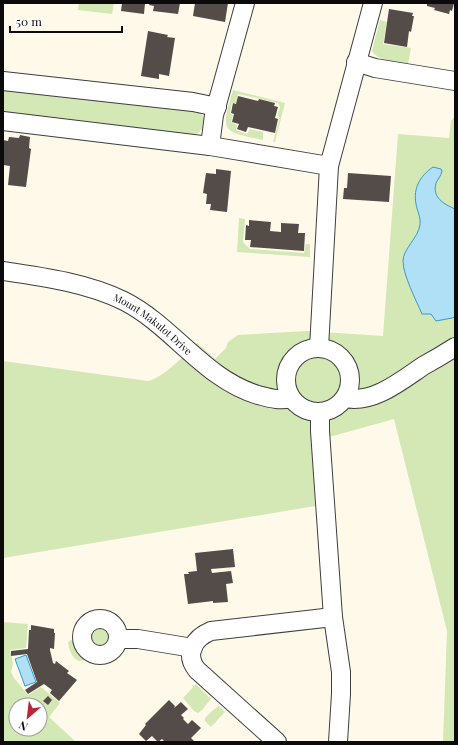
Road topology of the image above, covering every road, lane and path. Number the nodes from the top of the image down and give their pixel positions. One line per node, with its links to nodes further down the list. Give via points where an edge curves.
1 (245, 3): 6 (street)
2 (373, 3): 3 (street)
3 (356, 62): 5 (street, via 375,68); 9 (street)
4 (3, 81): 6 (street, via 193,102)
5 (455, 81)
6 (217, 107): 8 (street)
7 (3, 120): 8 (street)
8 (210, 146): 9 (street)
9 (329, 166): 12 (street)
10 (3, 271): 13 (street, Mount Makulot Drive, via 64,281 123,301 141,311 204,365 231,384 249,393 272,399)
11 (455, 347): 14 (street, via 378,393 359,400)
12 (319, 348): 13 (street, via 308,349 290,362 285,383); 14 (street, via 339,355 346,364 350,374 350,385)
13 (291, 398): 15 (street, via 302,409)
14 (345, 398): 15 (street, via 331,410)
15 (320, 413): 16 (street)
16 (333, 617): 18 (street, via 211,631 199,638); 20 (street, via 341,672)
17 (118, 639): 18 (street, via 138,639)
18 (193, 648): 19 (street, via 191,660 197,670)
19 (277, 742)
20 (338, 742)

